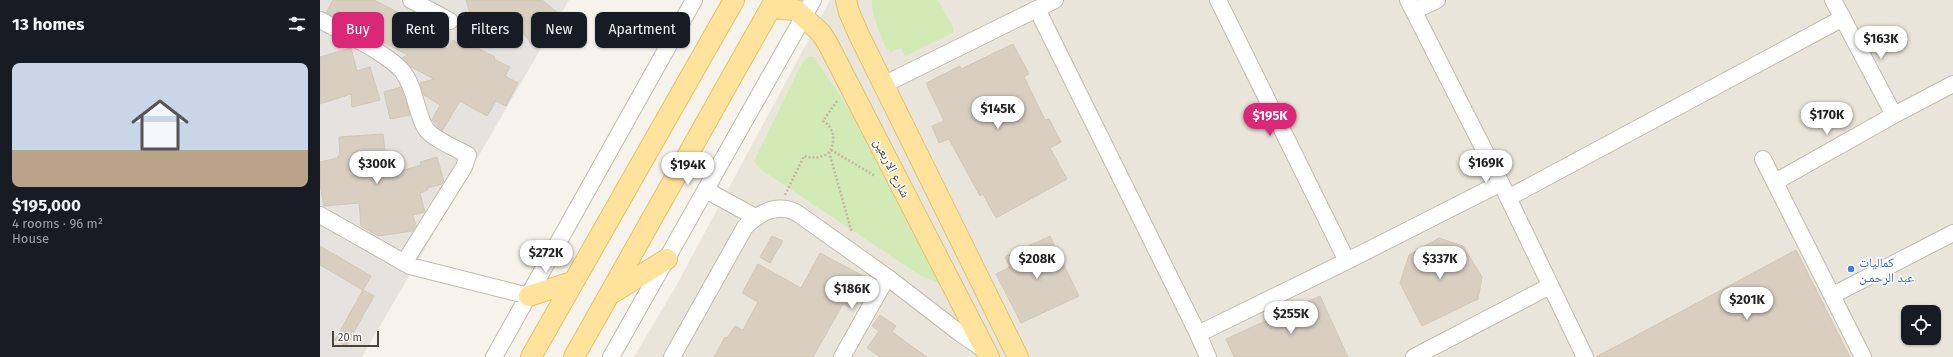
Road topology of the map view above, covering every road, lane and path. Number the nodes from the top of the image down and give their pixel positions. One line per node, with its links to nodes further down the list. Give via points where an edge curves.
1 (411, 0): 15 (street)
2 (694, 0): 39 (street)
3 (734, 0): 36 (main road)
4 (846, 0): 18 (main road, via 859,35)
5 (1055, 0): 12 (street)
6 (1218, 0): 33 (street)
7 (1437, 0): 10 (street)
8 (1834, 0): 13 (street)
9 (773, 4): 11 (main road, شارع الاربعين, via 796,10); 40 (main road)
10 (1411, 6): 24 (street)
11 (808, 8): 16 (main road, شارع الاربعين); 25 (street)
12 (1037, 9): 18 (street); 41 (street)
13 (1843, 18): 19 (street); 26 (street)
14 (320, 20): 34 (street, via 391,61 409,83 426,130 468,154 464,167)
15 (450, 21)
16 (849, 84): 20 (path, via 823,121 830,126 833,133); 42 (main road, شارع الاربعين)
17 (1953, 84): 19 (street)
18 (883, 85): 49 (main road)
19 (1894, 115): 23 (street)
20 (830, 151): 22 (path); 27 (path, via 818,157 804,156 788,186); 31 (path)
21 (1763, 159): 23 (street)
22 (878, 178)
23 (1775, 182): 38 (street)
24 (1501, 183): 26 (street); 33 (street)
25 (706, 190): 29 (street); 32 (street)
26 (1508, 198): 37 (street)
27 (781, 208): 29 (street); 31 (street, via 798,213)
28 (320, 215): 34 (street)
29 (755, 217): 47 (street, via 739,236)
30 (1953, 233): 38 (street)
31 (860, 258): 35 (street)
32 (667, 259): 40 (main road); 46 (street)
33 (1347, 261): 41 (street)
34 (404, 263): 39 (street)
35 (887, 278): 42 (street); 48 (street)
36 (572, 282): 39 (main road); 44 (main road)
37 (1550, 286): 51 (street); 52 (street)
38 (1833, 294): 53 (street)
39 (529, 296): 43 (street)
40 (607, 296): 45 (main road)
41 (1198, 334): 50 (street)
42 (987, 353)
43 (494, 357)
44 (530, 357)
45 (574, 357)
46 (611, 357)
47 (672, 357)
48 (842, 357)
49 (1018, 357)
50 (1208, 357)
51 (1414, 357)
52 (1585, 357)
53 (1863, 357)

